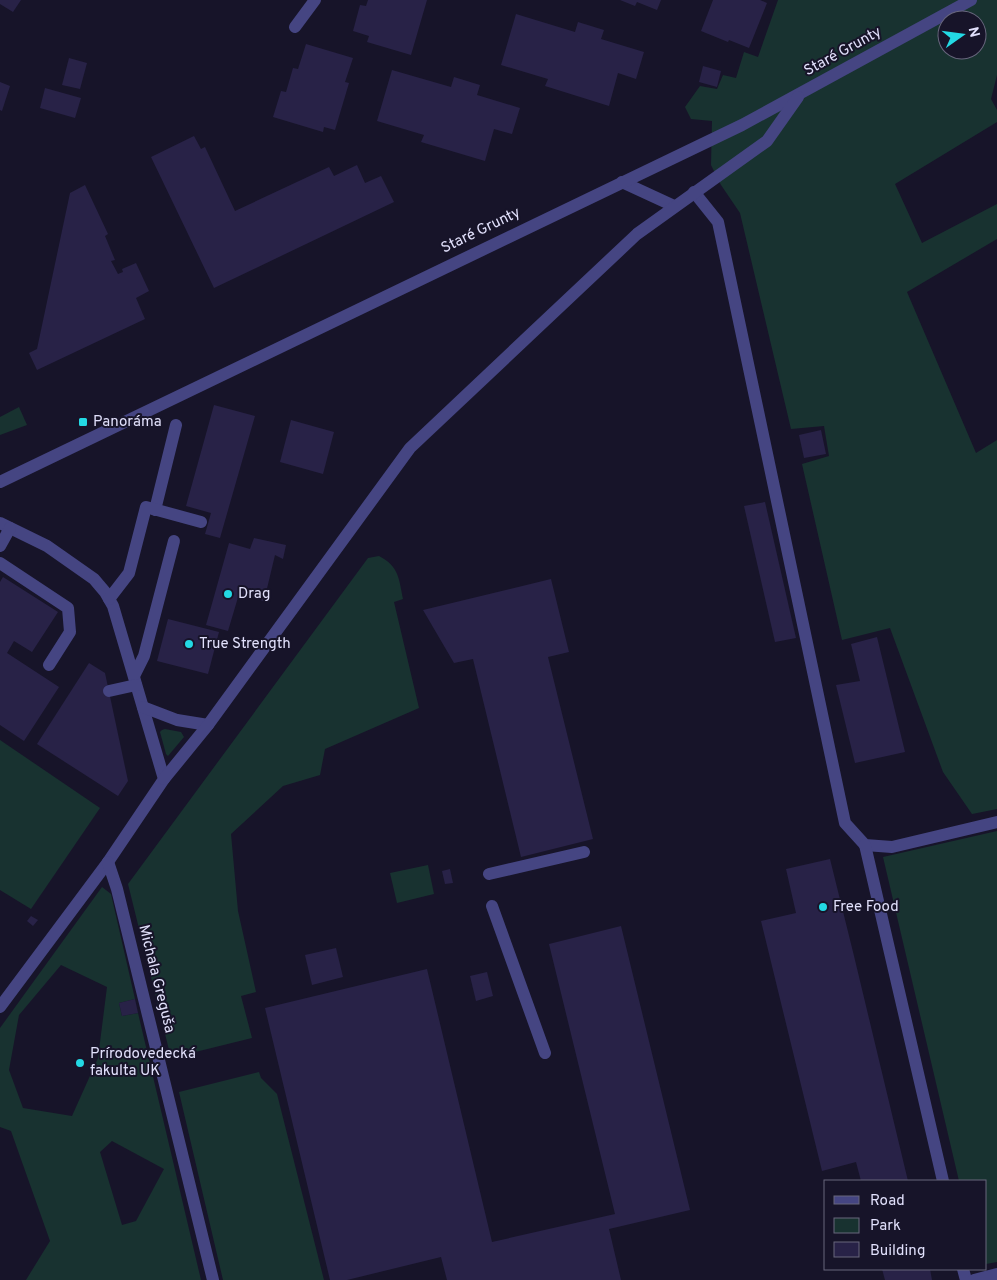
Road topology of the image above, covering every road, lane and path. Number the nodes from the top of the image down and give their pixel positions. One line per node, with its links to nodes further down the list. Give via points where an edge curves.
1 (314, 0): 3 (street)
2 (972, 0): 4 (street, Staré Grunty)
3 (295, 27)
4 (799, 95): 5 (street, Staré Grunty); 6 (street, via 768,141)
5 (622, 182): 7 (street); 9 (street, Staré Grunty)
6 (694, 192): 7 (street); 24 (street, via 718,222 846,824)
7 (674, 206): 21 (street, via 637,234 410,448)
8 (176, 425): 10 (street)
9 (0, 482)
10 (155, 510): 11 (street); 16 (street, via 146,507 129,574)
11 (201, 522)
12 (5, 526): 14 (street); 16 (street, via 47,546 94,579)
13 (174, 541): 18 (street)
14 (0, 546)
15 (0, 564): 17 (street, via 68,608 70,632)
16 (109, 599): 18 (street)
17 (49, 665)
18 (135, 680): 19 (street); 20 (street)
19 (109, 691)
20 (143, 707): 21 (street, via 177,720); 22 (street)
21 (208, 725): 22 (street)
22 (164, 779): 26 (street)
23 (997, 822): 24 (street, via 892,847)
24 (865, 845): 31 (street)
25 (584, 852): 27 (street)
26 (108, 862): 29 (street); 33 (street, Michala Greguša)
27 (489, 874)
28 (492, 906): 30 (street)
29 (0, 1006)
30 (545, 1053)
31 (943, 1180)
32 (997, 1274): 34 (street)
33 (212, 1280)
34 (974, 1280)

